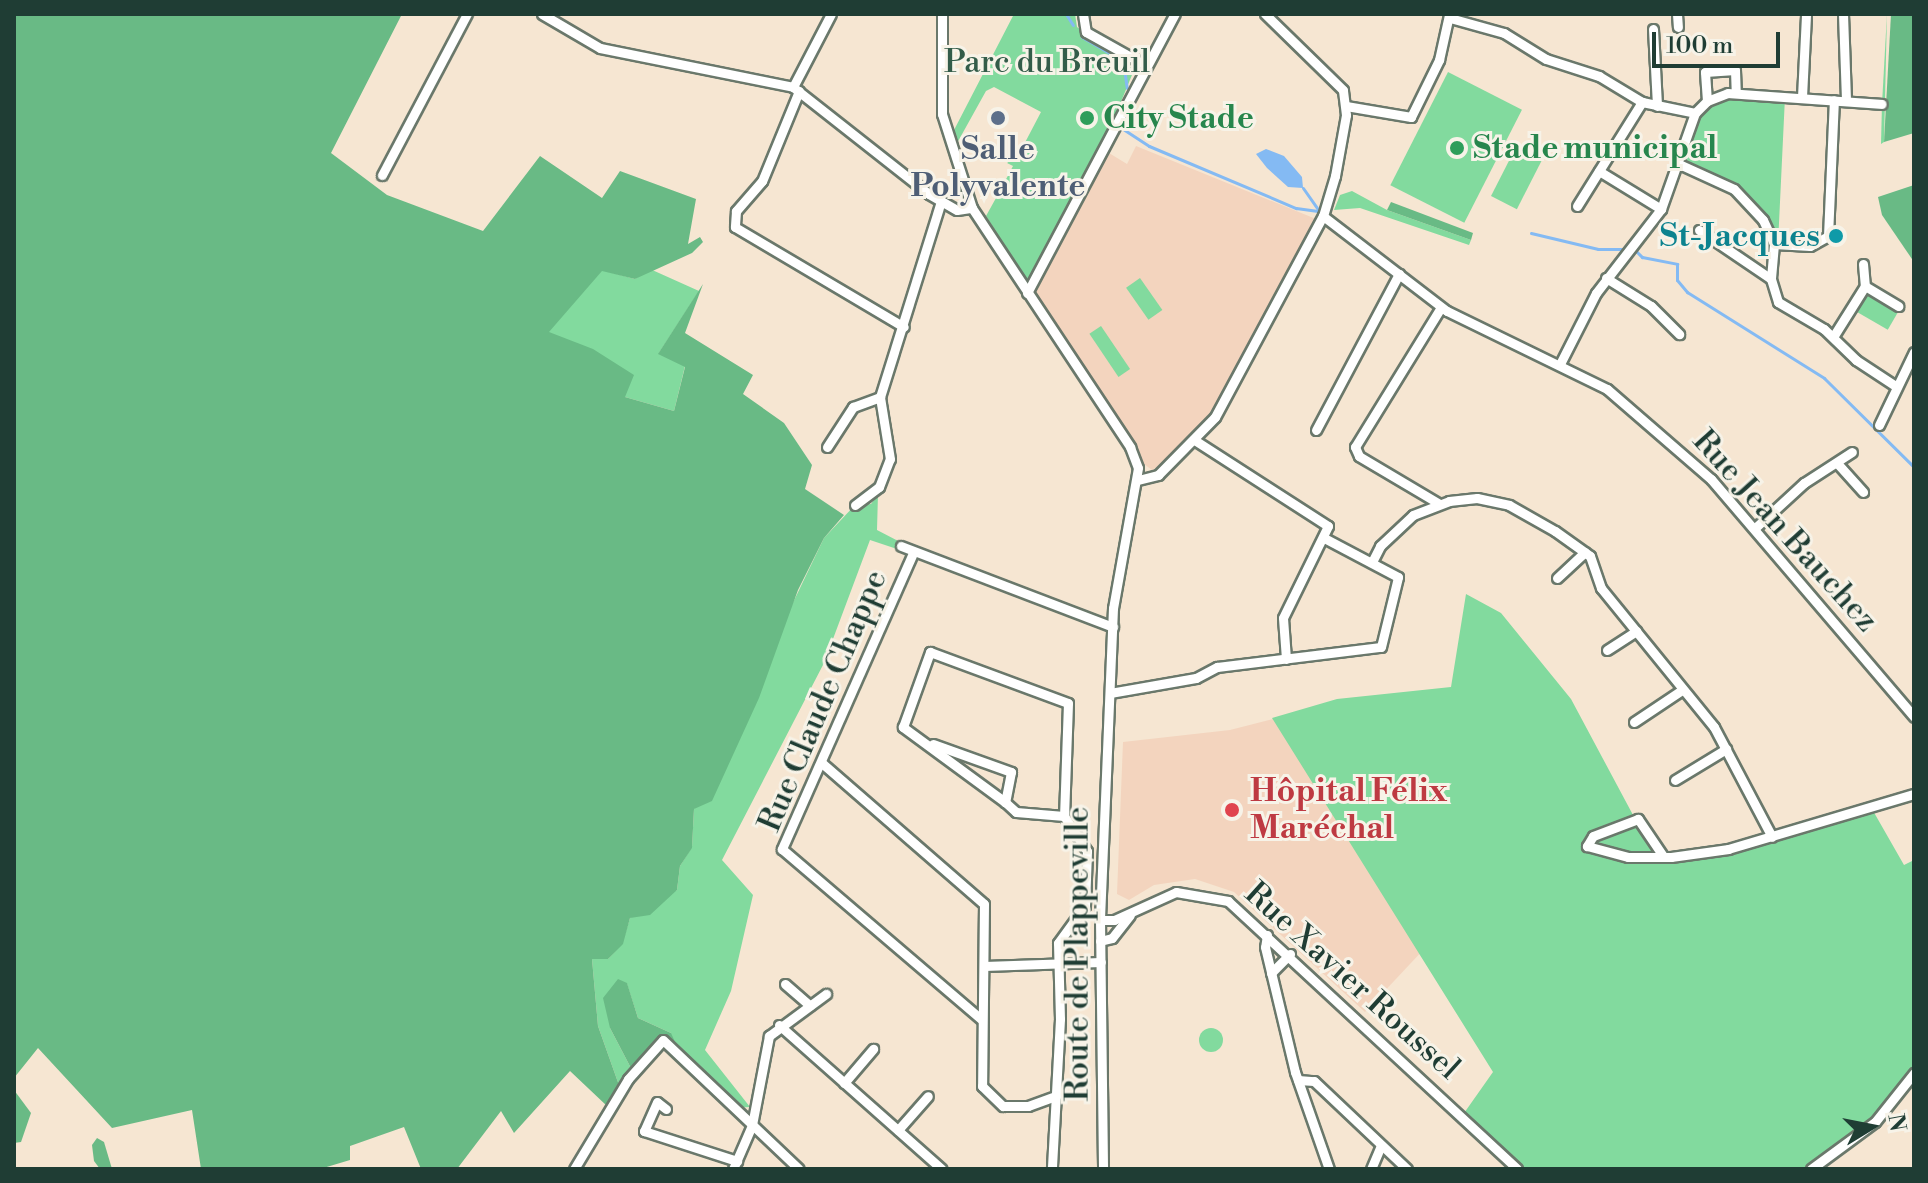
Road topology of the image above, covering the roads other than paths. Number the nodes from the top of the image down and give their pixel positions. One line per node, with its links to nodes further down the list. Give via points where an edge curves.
1 (467, 14): 28 (street)
2 (542, 14): 15 (street, via 600,48)
3 (831, 14): 15 (street)
4 (942, 14): 31 (street, via 944,123)
5 (1083, 14): 14 (street, via 1086,32)
6 (1175, 14): 14 (street)
7 (1265, 14): 23 (street, via 1337,84)
8 (1677, 14): 12 (street)
9 (1806, 14): 17 (street)
10 (1843, 14): 20 (street)
11 (1449, 16): 21 (street, via 1504,33 1546,59 1599,76); 23 (street, via 1439,60 1411,117)
12 (1678, 27)
13 (1653, 29): 24 (street)
14 (1145, 65): 41 (street, via 1119,113 1113,138)
15 (796, 89): 29 (street); 44 (street, via 778,150 762,181 736,211 740,234)
16 (1736, 93): 17 (street); 19 (street); 19 (street, via 1735,70 1705,72)
17 (1802, 97): 18 (street)
18 (1834, 100): 20 (street); 35 (street, via 1828,236 1817,245)
19 (1707, 101): 25 (street)
20 (1846, 101): 22 (street)
21 (1642, 102): 24 (street); 27 (street)
22 (1882, 104)
23 (1346, 106): 33 (street)
24 (1657, 106): 25 (street)
25 (1695, 113): 26 (street)
26 (1679, 164): 32 (street); 35 (street, via 1734,189 1756,210)
27 (1599, 171): 30 (street); 32 (street)
28 (382, 175)
29 (941, 201): 31 (street, via 957,210); 44 (street, via 925,239)
30 (1577, 206)
31 (972, 208): 41 (street)
32 (1661, 209): 38 (street)
33 (1323, 216): 37 (street, Rue Jean Bauchez); 53 (street, via 1229,394)
34 (1699, 230): 39 (street)
35 (1774, 244): 39 (street)
36 (1863, 264): 40 (street)
37 (1399, 274): 43 (street, Rue Jean Bauchez); 52 (street)
38 (1606, 278): 45 (street, via 1662,314); 48 (street)
39 (1771, 279): 46 (street, via 1778,302)
40 (1865, 286): 42 (street); 46 (street)
41 (1027, 293): 57 (street, via 1130,447)
42 (1898, 306)
43 (1441, 307): 48 (street, Rue Jean Bauchez); 59 (street, via 1355,447 1359,456)
44 (904, 327): 50 (street)
45 (1679, 334)
46 (1833, 337): 49 (street)
47 (1914, 352): 49 (street)
48 (1561, 362): 61 (street, Rue Jean Bauchez, via 1597,380 1674,445)
49 (1894, 385): 51 (street, via 1901,389)
50 (880, 397): 54 (street, via 853,407); 60 (street, via 891,447 887,468 879,487)
51 (1879, 425)
52 (1316, 430)
53 (1196, 441): 57 (street, via 1158,475); 62 (street, via 1328,526)
54 (827, 447)
55 (1852, 452): 56 (street)
56 (1837, 463): 58 (street); 61 (street, via 1804,483)
57 (1138, 480): 68 (street, Route de Plappeville, via 1116,570)
58 (1863, 492)
59 (1438, 503): 64 (street, via 1477,498 1509,505); 66 (street, via 1401,524)
60 (855, 505)
61 (1755, 528): 74 (street, Rue Jean Bauchez)
62 (1324, 538): 66 (street); 71 (street, via 1283,618)
63 (901, 546): 65 (street)
64 (1585, 552): 67 (street); 69 (street, via 1601,588)
65 (913, 553): 68 (street); 78 (street, Rue Claude Chappe)
66 (1372, 562): 71 (street, via 1398,577 1381,647)
67 (1557, 578)
68 (1113, 627): 73 (street, Route de Plappeville)
69 (1636, 631): 70 (street); 72 (street)
70 (1607, 650)
71 (1286, 659): 73 (street, via 1217,667 1196,678)
72 (1682, 690): 75 (street); 77 (street)
73 (1110, 693): 86 (street, Route de Plappeville)
74 (1914, 717)
75 (1634, 722)
76 (927, 742): 81 (street); 81 (street, via 1011,772); 82 (street, via 903,727 932,651 1062,698 1069,711)
77 (1726, 749): 79 (street); 83 (street)
78 (823, 764): 92 (street, via 984,904); 97 (street, Rue Claude Chappe, via 782,849)
79 (1675, 780)
80 (1914, 794): 83 (street)
81 (1005, 802): 82 (street, via 1016,812)
82 (1064, 816): 91 (street, via 1087,851 1085,906 1059,938)
83 (1772, 837): 84 (street, via 1728,849)
84 (1663, 856): 84 (street, via 1597,851 1587,846 1593,836 1638,819)
85 (1132, 912): 86 (street, Rue Xavier Roussel); 87 (street, Rue Xavier Roussel, via 1159,896 1207,893 1228,901); 88 (street, Rue Xavier Roussel, via 1112,938)
86 (1100, 920): 88 (street, Route de Plappeville)
87 (1267, 935): 89 (street, Rue Xavier Roussel); 93 (street)
88 (1100, 941): 90 (street, Route de Plappeville)
89 (1290, 954): 93 (street); 120 (street, Rue Xavier Roussel)
90 (1101, 962): 91 (street); 116 (street, Route de Plappeville)
91 (1059, 963): 92 (street); 106 (street)
92 (984, 966): 97 (street)
93 (1271, 973): 101 (street)
94 (785, 984): 96 (street)
95 (826, 994): 96 (street)
96 (810, 1006): 98 (street)
97 (982, 1020): 106 (street, via 982,1086 1003,1106 1028,1106)
98 (779, 1025): 102 (street); 108 (street, via 769,1036)
99 (873, 1049): 102 (street)
100 (1914, 1073): 121 (street, via 1875,1122)
101 (1298, 1080): 103 (street, via 1314,1081); 104 (street)
102 (844, 1083): 109 (street)
103 (1323, 1091): 104 (street); 110 (street)
104 (1302, 1095): 117 (street)
105 (928, 1096): 109 (street)
106 (1056, 1096): 115 (street)
107 (666, 1109): 111 (street, via 657,1102 644,1131)
108 (752, 1125): 111 (street); 112 (street, via 663,1040 628,1079); 113 (street)
109 (898, 1130): 114 (street)
110 (1381, 1145): 118 (street); 119 (street)
111 (735, 1166)
112 (574, 1169)
113 (799, 1169)
114 (942, 1169)
115 (1052, 1169)
116 (1103, 1169)
117 (1329, 1169)
118 (1371, 1169)
119 (1407, 1169)
120 (1517, 1169)
121 (1811, 1169)

